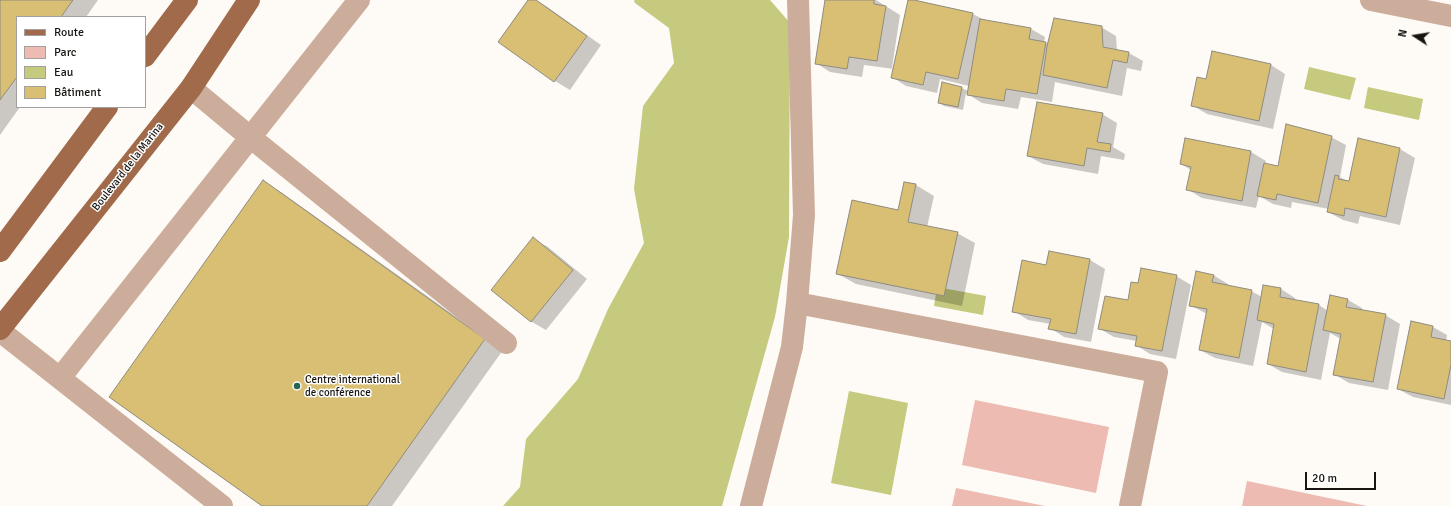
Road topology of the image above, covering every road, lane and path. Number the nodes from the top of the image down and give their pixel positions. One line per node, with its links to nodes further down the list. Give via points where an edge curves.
1 (187, 0): 7 (main road)
2 (249, 0): 8 (main road, Boulevard de la Marina)
3 (359, 0): 10 (street)
4 (798, 0): 12 (street, via 804,215)
5 (1371, 0): 6 (street)
6 (1451, 16)
7 (146, 55)
8 (191, 88): 10 (street); 13 (main road, Boulevard de la Marina)
9 (106, 108): 11 (main road)
10 (250, 137): 14 (street); 15 (street)
11 (0, 251)
12 (797, 303): 17 (street, via 792,347); 18 (street, via 1157,372)
13 (0, 330): 15 (street)
14 (506, 343)
15 (60, 378): 16 (street)
16 (222, 506)
17 (751, 506)
18 (1130, 506)

